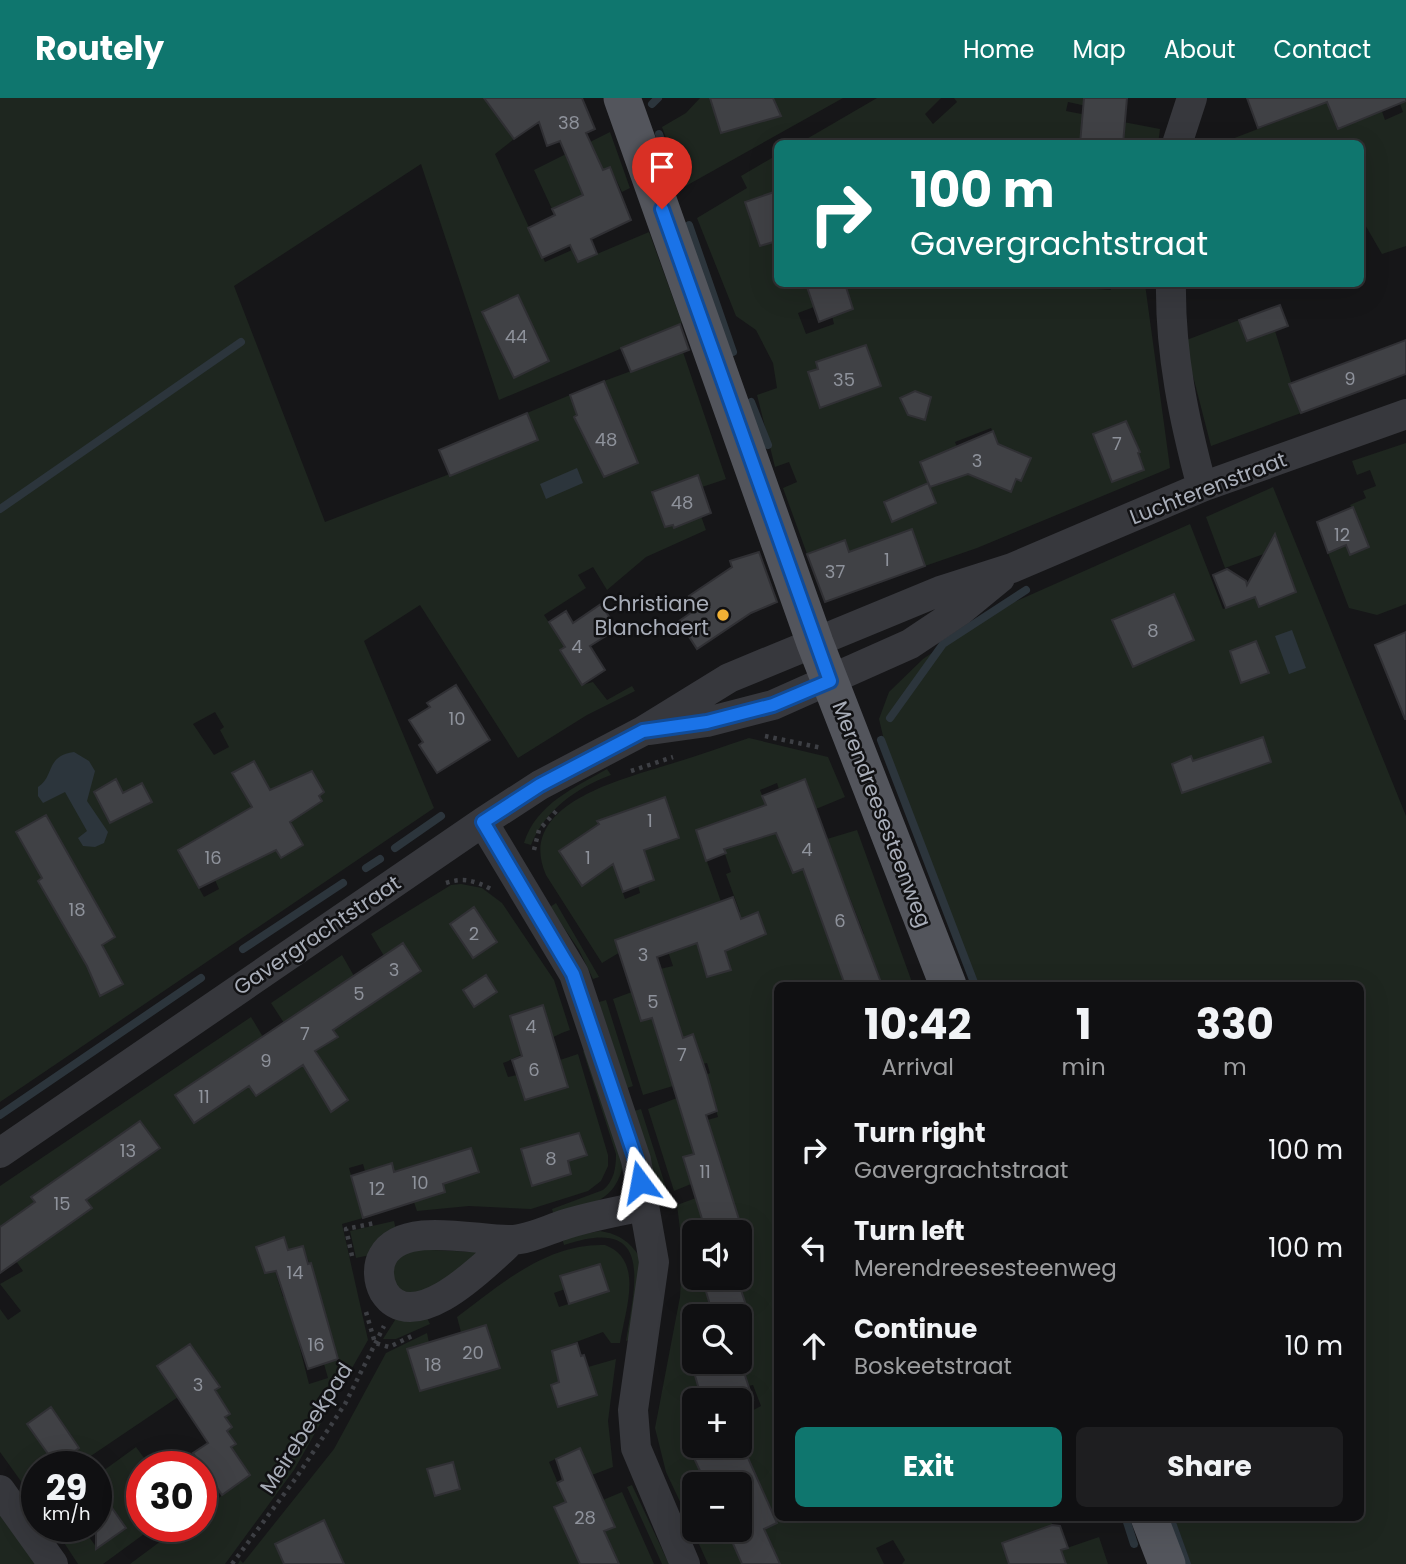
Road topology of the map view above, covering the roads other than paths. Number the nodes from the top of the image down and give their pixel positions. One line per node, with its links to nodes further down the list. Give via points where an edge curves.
1 (622, 98): 8 (main road, Merendreesesteenweg)
2 (1192, 98): 3 (street)
3 (1178, 140)
4 (1171, 287): 6 (street, via 1170,319 1182,414)
5 (1406, 414): 6 (street, Luchterenstraat)
6 (1202, 487): 7 (street, Luchterenstraat)
7 (1012, 568): 8 (street, Luchterenstraat, via 940,590); 9 (street, Luchterenstraat, via 910,645)
8 (815, 643): 9 (main road, Merendreesesteenweg); 10 (street, Gavergrachtstraat, via 729,678)
9 (830, 681): 10 (street, Gavergrachtstraat, via 773,705 707,722); 12 (main road, Merendreesesteenweg)
10 (643, 731): 11 (street, Gavergrachtstraat, via 540,785)
11 (483, 822): 13 (street, Gavergrachtstraat); 14 (street, via 573,974 636,1160)
12 (947, 982)
13 (0, 1153)
14 (644, 1206): 15 (street); 19 (street, via 654,1262 633,1410 636,1448)
15 (512, 1241): 15 (street, via 443,1236 395,1242 380,1262 384,1292 408,1308 433,1303)
16 (0, 1490): 18 (street)
17 (1151, 1521): 20 (main road)
18 (53, 1564)
19 (685, 1564)
20 (1167, 1564)

